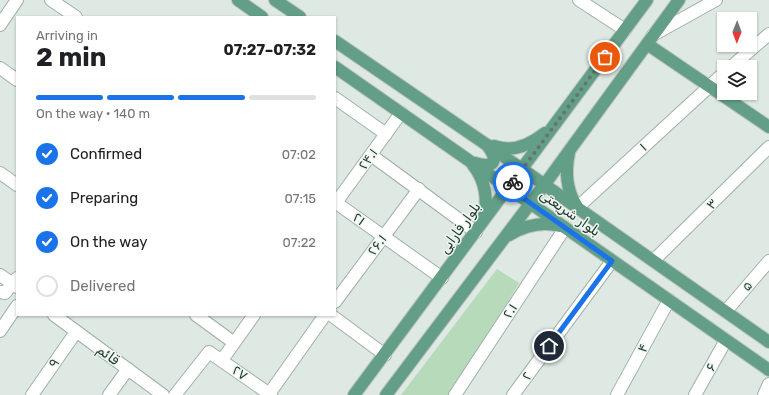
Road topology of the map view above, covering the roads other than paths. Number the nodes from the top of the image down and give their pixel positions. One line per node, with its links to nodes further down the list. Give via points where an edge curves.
1 (17, 0): 12 (street)
2 (51, 0): 9 (street)
3 (238, 0): 10 (main road)
4 (275, 0): 11 (main road)
5 (579, 0): 13 (street)
6 (647, 0): 13 (main road, بلوار فارابی)
7 (679, 0): 15 (main road)
8 (716, 0): 15 (street)
9 (75, 16)
10 (257, 16)
11 (299, 16)
12 (0, 25)
13 (625, 30): 26 (main road, بلوار فارابی)
14 (769, 34): 17 (street)
15 (650, 40): 22 (main road); 30 (main road)
16 (336, 42): 28 (main road, بلوار شریعتی)
17 (738, 60)
18 (0, 68): 20 (street)
19 (336, 69): 24 (main road, بلوار شریعتی)
20 (16, 79)
21 (717, 79): 22 (street)
22 (708, 87): 25 (main road); 42 (street, ۱)
23 (336, 99): 27 (street)
24 (401, 113): 27 (street, ۲۴.۱); 32 (main road, بلوار شریعتی)
25 (769, 127)
26 (552, 128): 28 (main road, via 532,142 512,149); 33 (main road, بلوار فارابی)
27 (386, 134): 31 (street, ۲۴.۱)
28 (484, 142): 32 (main road, via 491,150 494,161 486,166); 33 (main road, بلوار شریعتی)
29 (769, 147): 47 (street, ۳)
30 (570, 150): 36 (main road); 42 (main road, via 567,179 569,190)
31 (371, 155): 38 (street); 39 (street, ۲۴.۱)
32 (472, 162): 37 (main road, بلوار شریعتی); 43 (main road, via 480,175 485,192 486,208)
33 (522, 168): 36 (main road, بلوار شریعتی); 37 (main road, بلوار فارابی)
34 (0, 173): 35 (street)
35 (16, 184)
36 (545, 184): 41 (main road); 42 (main road, بلوار شریعتی)
37 (509, 188): 41 (main road, بلوار شریعتی); 43 (main road, بلوار فارابی)
38 (419, 189): 43 (street); 45 (street, ۲۶.۱)
39 (336, 202)
40 (336, 204): 45 (street, ۲۱)
41 (530, 204): 44 (main road, بلوار شریعتی); 46 (main road)
42 (578, 207): 47 (main road, بلوار شریعتی)
43 (479, 228): 51 (main road, بلوار فارابی)
44 (565, 228): 46 (main road, via 549,224 529,226); 48 (main road, بلوار شریعتی); 80 (street, ۲.۱)
45 (384, 237): 51 (street, ۲۱); 55 (street, ۲۶.۱)
46 (504, 238): 79 (main road)
47 (654, 260): 57 (main road, بلوار شریعتی)
48 (612, 261): 54 (main road, بلوار شریعتی); 81 (street, ۲)
49 (769, 262): 57 (street, ۵)
50 (0, 275): 52 (street)
51 (442, 278): 68 (main road, بلوار فارابی)
52 (15, 283): 53 (street, via 5,293)
53 (0, 292)
54 (669, 300): 65 (main road, بلوار شریعتی); 82 (street, ۴)
55 (336, 301)
56 (16, 307): 63 (street)
57 (726, 311): 67 (main road, بلوار شریعتی)
58 (55, 316): 64 (street, قائم)
59 (197, 316): 66 (street)
60 (253, 316): 66 (street)
61 (324, 316): 73 (street)
62 (332, 316): 68 (street)
63 (0, 331)
64 (76, 332): 70 (street, قائم); 74 (street, ۹)
65 (726, 340): 71 (main road, بلوار شریعتی); 83 (street, ۶)
66 (233, 342): 69 (street)
67 (769, 342)
68 (385, 356): 78 (main road, بلوار فارابی)
69 (222, 360): 73 (street, ۲۷); 77 (street, ۲۷, via 209,352)
70 (128, 369): 75 (street); 76 (street, قائم)
71 (769, 370)
72 (769, 384): 84 (street)
73 (270, 394)
74 (32, 395)
75 (109, 395)
76 (163, 395)
77 (175, 395)
78 (354, 395)
79 (386, 395)
80 (455, 395)
81 (513, 395)
82 (617, 395)
83 (695, 395)
84 (764, 395)

